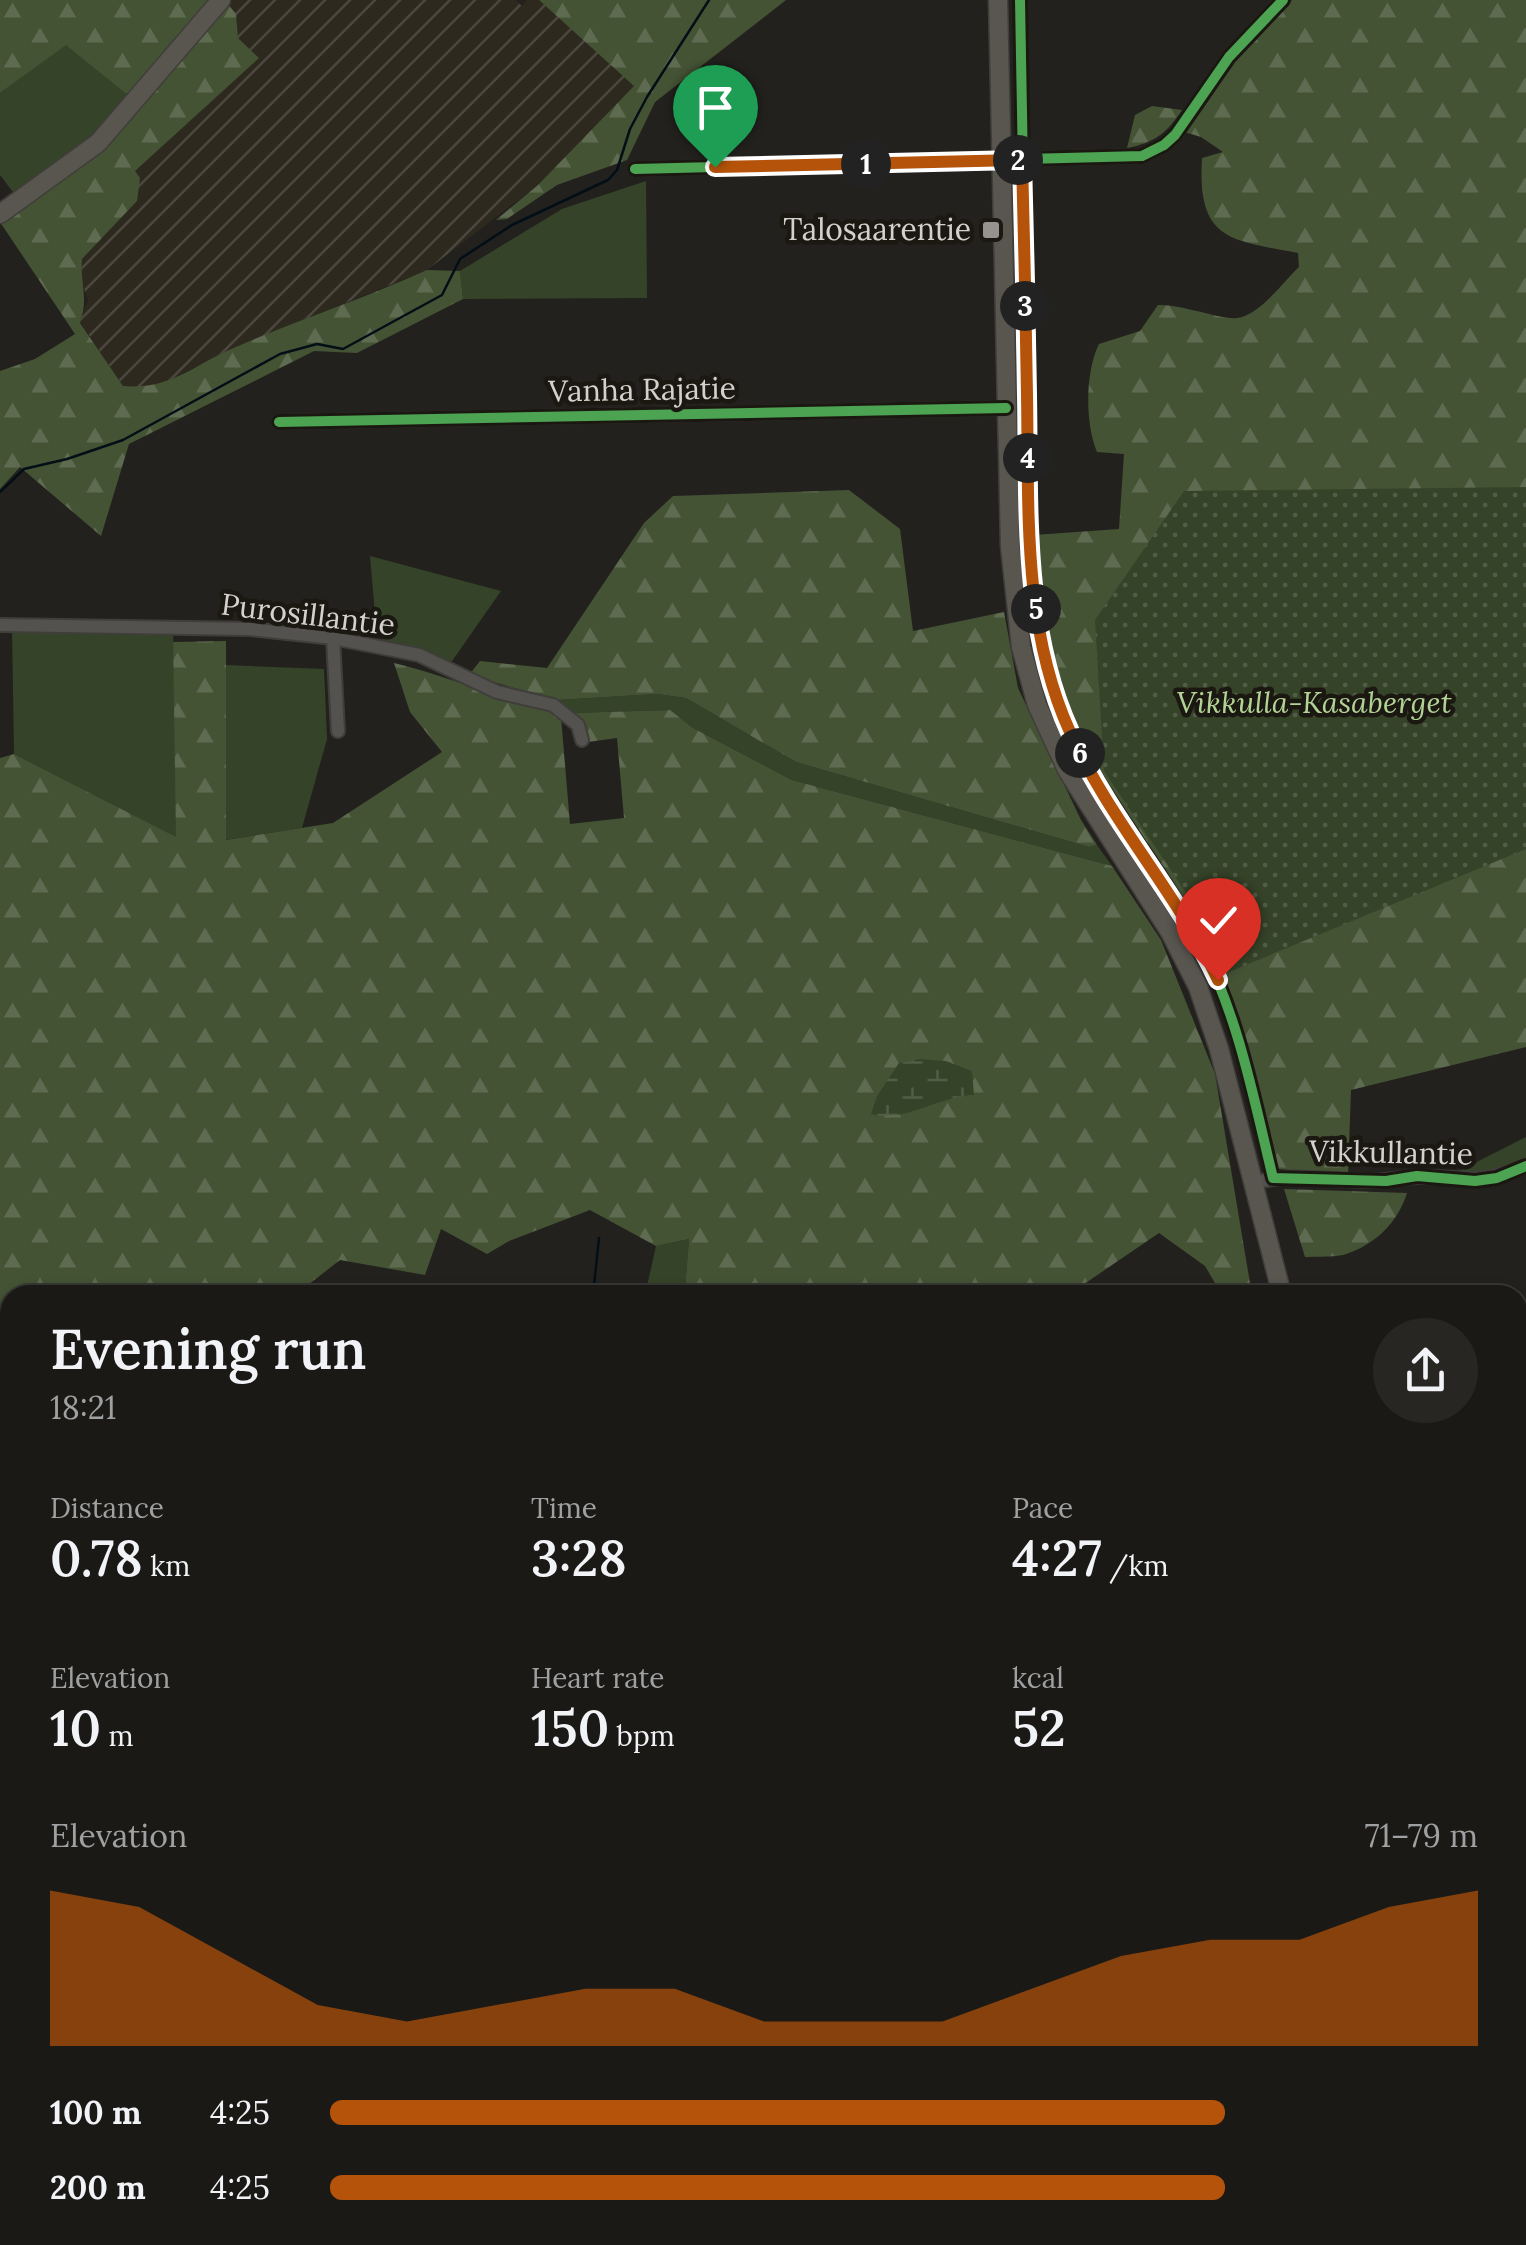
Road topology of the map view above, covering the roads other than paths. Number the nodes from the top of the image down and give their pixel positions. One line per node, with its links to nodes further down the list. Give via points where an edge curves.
1 (221, 0): 6 (main road, via 98,143)
2 (998, 0): 4 (main road)
3 (1283, 0): 4 (street, via 1156,150 1130,158)
4 (1002, 160): 5 (street); 7 (main road)
5 (635, 169)
6 (0, 214)
7 (1006, 408): 8 (street, Vanha Rajatie); 14 (main road, via 1021,647 1042,719 1198,988)
8 (279, 422)
9 (0, 625): 10 (street, Purosillantie, via 250,629)
10 (333, 638): 11 (street); 12 (street, Purosillantie, via 419,654 498,692 553,705 578,724)
11 (338, 731)
12 (582, 740)
13 (1526, 1166): 14 (street, Vikkullantie, via 1475,1180 1280,1177)
14 (1254, 1184): 15 (main road)
15 (1279, 1285)

